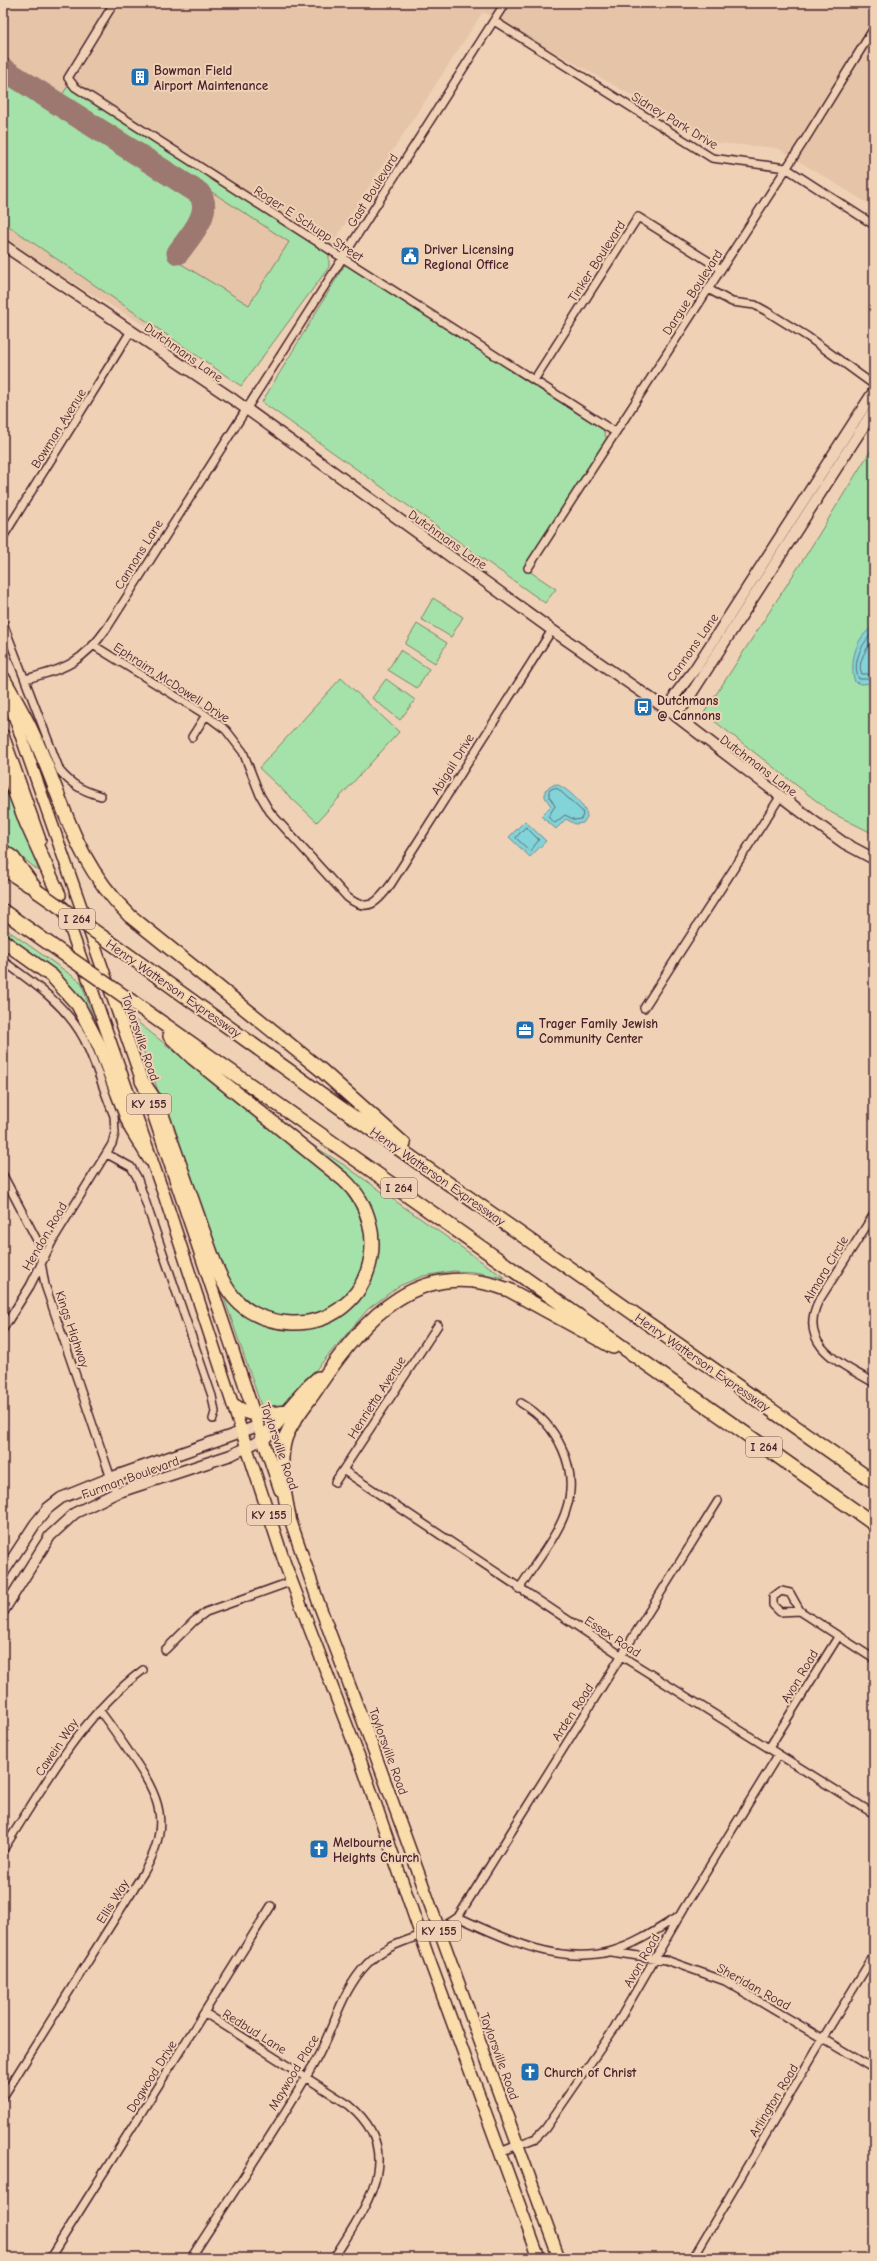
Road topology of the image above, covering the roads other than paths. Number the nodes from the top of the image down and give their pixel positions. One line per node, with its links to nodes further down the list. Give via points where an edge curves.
1 (114, 3): 8 (street, Roger E Schupp Street, via 68,78 70,83)
2 (505, 3): 3 (street, Gast Boulevard)
3 (494, 21): 5 (street, Sidney Park Drive, via 712,158); 8 (street, Gast Boulevard)
4 (874, 28): 5 (street, Dargue Boulevard)
5 (786, 168): 6 (street, Sidney Park Drive); 9 (street, Dargue Boulevard)
6 (874, 225)
7 (3, 245): 11 (main road, Dutchmans Lane)
8 (342, 258): 12 (street, Roger E Schupp Street); 15 (street, Gast Boulevard)
9 (721, 269): 10 (street, Dargue Boulevard); 12 (street, Tinker Boulevard, via 638,217)
10 (708, 289): 13 (street, via 732,302 755,304 808,337); 17 (street, Dargue Boulevard)
11 (131, 331): 15 (main road, Dutchmans Lane); 18 (street, Bowman Avenue)
12 (534, 380): 17 (street, Roger E Schupp Street)
13 (874, 385)
14 (874, 391): 26 (main road, Cannons Lane, via 695,669 674,695)
15 (246, 409): 21 (main road, Dutchmans Lane); 22 (street, Cannons Lane, via 107,628)
16 (874, 410): 26 (main road, Cannons Lane, via 684,705)
17 (615, 432): 19 (street, Dargue Boulevard)
18 (3, 537)
19 (528, 568)
20 (3, 623): 24 (street)
21 (552, 630): 26 (main road, Dutchmans Lane); 38 (street, Abigail Drive, via 391,884 380,900)
22 (93, 645): 24 (street, Cannons Lane, via 80,658 61,670); 27 (street, Ephraim McDowell Drive)
23 (3, 678): 48 (highway, via 32,732 79,848 92,872 115,901 145,929 320,1069)
24 (25, 679): 31 (street, via 60,771 79,788)
25 (3, 685): 44 (main road, Taylorsville Road / KY 155)
26 (672, 713): 32 (main road, Dutchmans Lane)
27 (206, 715): 29 (street); 38 (street, Ephraim McDowell Drive, via 226,730 238,744 260,795 273,816 347,896 354,902)
28 (3, 735): 37 (main road, KY 155)
29 (192, 738)
30 (3, 761): 37 (highway, via 26,822)
31 (100, 796)
32 (780, 797): 34 (main road, Dutchmans Lane, via 844,842); 42 (street)
33 (3, 851): 36 (highway, via 13,858)
34 (874, 858)
35 (3, 868): 36 (highway, Henry Watterson Expressway / I 264)
36 (37, 891): 48 (highway, Henry Watterson Expressway / I 264, bridge)
37 (59, 895): 46 (main road, KY 155)
38 (367, 905)
39 (3, 911): 43 (highway, I 264, bridge)
40 (3, 941): 46 (highway, via 52,976 78,1005 99,1045 131,1128)
41 (3, 961): 45 (street, Hendon Road, via 46,993 62,1009 84,1039 114,1116 115,1133)
42 (644, 1008)
43 (143, 1009): 44 (highway, via 193,1058 344,1180 356,1193 370,1221 373,1250 369,1269 362,1284 346,1303 315,1320 299,1323 266,1319 239,1303 220,1276 159,1107); 54 (highway, I 264)
44 (142, 1081): 60 (main road, Taylorsville Road / KY 155)
45 (107, 1154): 50 (street, Hendon Road); 59 (street, via 131,1167 137,1177 212,1396)
46 (150, 1159): 57 (main road, KY 155)
47 (3, 1175): 50 (street, Kings Highway, via 41,1248)
48 (450, 1185): 67 (highway, Henry Watterson Expressway / I 264)
49 (874, 1214): 55 (street, Almara Circle, via 818,1302 812,1327 817,1342 827,1353)
50 (40, 1262): 52 (street, Hendon Road, via 30,1286); 65 (street, Kings Highway, via 45,1285)
51 (438, 1325): 64 (street, Henrietta Avenue)
52 (3, 1329)
53 (333, 1365): 54 (highway, via 367,1323 391,1302 423,1285 460,1280 509,1290); 58 (highway, via 307,1388); 70 (highway, via 296,1418 286,1438 282,1456 282,1480)
54 (653, 1369): 71 (highway, I 264)
55 (874, 1383)
56 (521, 1403): 74 (street, via 538,1414 557,1438 565,1455 570,1484 563,1518)
57 (235, 1406): 60 (highway); 61 (main road, KY 155)
58 (286, 1412): 60 (highway); 62 (highway)
59 (213, 1419)
60 (256, 1420): 61 (main road, Furman Boulevard); 62 (main road, Taylorsville Road / KY 155)
61 (242, 1431): 63 (main road, KY 155); 65 (main road, Furman Boulevard)
62 (263, 1439): 63 (main road, Furman Boulevard); 70 (main road, Taylorsville Road / KY 155)
63 (248, 1447): 68 (main road, Furman Boulevard); 73 (main road, KY 155)
64 (343, 1470): 66 (street, Henrietta Avenue); 74 (street, Essex Road)
65 (110, 1478): 68 (street, Kings Highway); 72 (main road, Furman Boulevard, via 61,1498 48,1508)
66 (335, 1482)
67 (874, 1482)
68 (116, 1494): 75 (main road, Furman Boulevard, via 84,1507 57,1527 41,1548)
69 (718, 1501): 79 (street, Arden Road)
70 (289, 1517): 90 (main road, Taylorsville Road / KY 155)
71 (874, 1524)
72 (3, 1573)
73 (293, 1581): 78 (street, via 206,1612); 91 (main road, KY 155, via 361,1762)
74 (519, 1589): 79 (street, Essex Road)
75 (3, 1611)
76 (800, 1611): 77 (street)
77 (838, 1636): 80 (street); 83 (street, Avon Road)
78 (165, 1650)
79 (621, 1656): 83 (street, Essex Road); 89 (street, Arden Road)
80 (874, 1659)
81 (143, 1670): 82 (street, Cawein Way, via 108,1699)
82 (99, 1710): 86 (street, Cawein Way, via 73,1741); 99 (street, Ellis Way, via 154,1791 160,1816 157,1845 144,1872)
83 (769, 1748): 84 (street, Essex Road)
84 (778, 1755): 85 (street, Essex Road); 88 (street, Avon Road)
85 (874, 1814)
86 (3, 1850)
87 (271, 1906): 95 (street, Dogwood Drive)
88 (680, 1915): 92 (street, Sheridan Road, via 641,1939); 94 (street, Avon Road)
89 (458, 1917): 90 (street, Arden Road); 92 (street, Sheridan Road, via 504,1939 543,1950 586,1954)
90 (439, 1928): 91 (street, Maywood Place); 100 (main road, Taylorsville Road / KY 155)
91 (421, 1935): 98 (street, Maywood Place, via 380,1953 356,1977 342,2001 324,2047); 101 (main road, KY 155)
92 (611, 1952): 94 (street, Sheridan Road)
93 (874, 1955): 96 (street, Arlington Road)
94 (656, 1958): 96 (street, Sheridan Road, via 725,1981); 100 (street, Avon Road, via 614,2029 545,2129 536,2138)
95 (205, 2013): 98 (street, Redbud Lane); 102 (street, Dogwood Drive)
96 (822, 2038): 97 (street, Sheridan Road); 107 (street, Arlington Road)
97 (874, 2069)
98 (306, 2076): 103 (street, Maywood Place); 104 (street, Redbud Lane, via 357,2111 372,2132 377,2152 377,2172 373,2191)
99 (3, 2097)
100 (518, 2145): 101 (street, Avon Road); 106 (main road, Taylorsville Road / KY 155)
101 (500, 2152): 105 (main road, KY 155)
102 (50, 2258)
103 (191, 2258)
104 (334, 2258)
105 (539, 2258)
106 (559, 2258)
107 (693, 2258)

